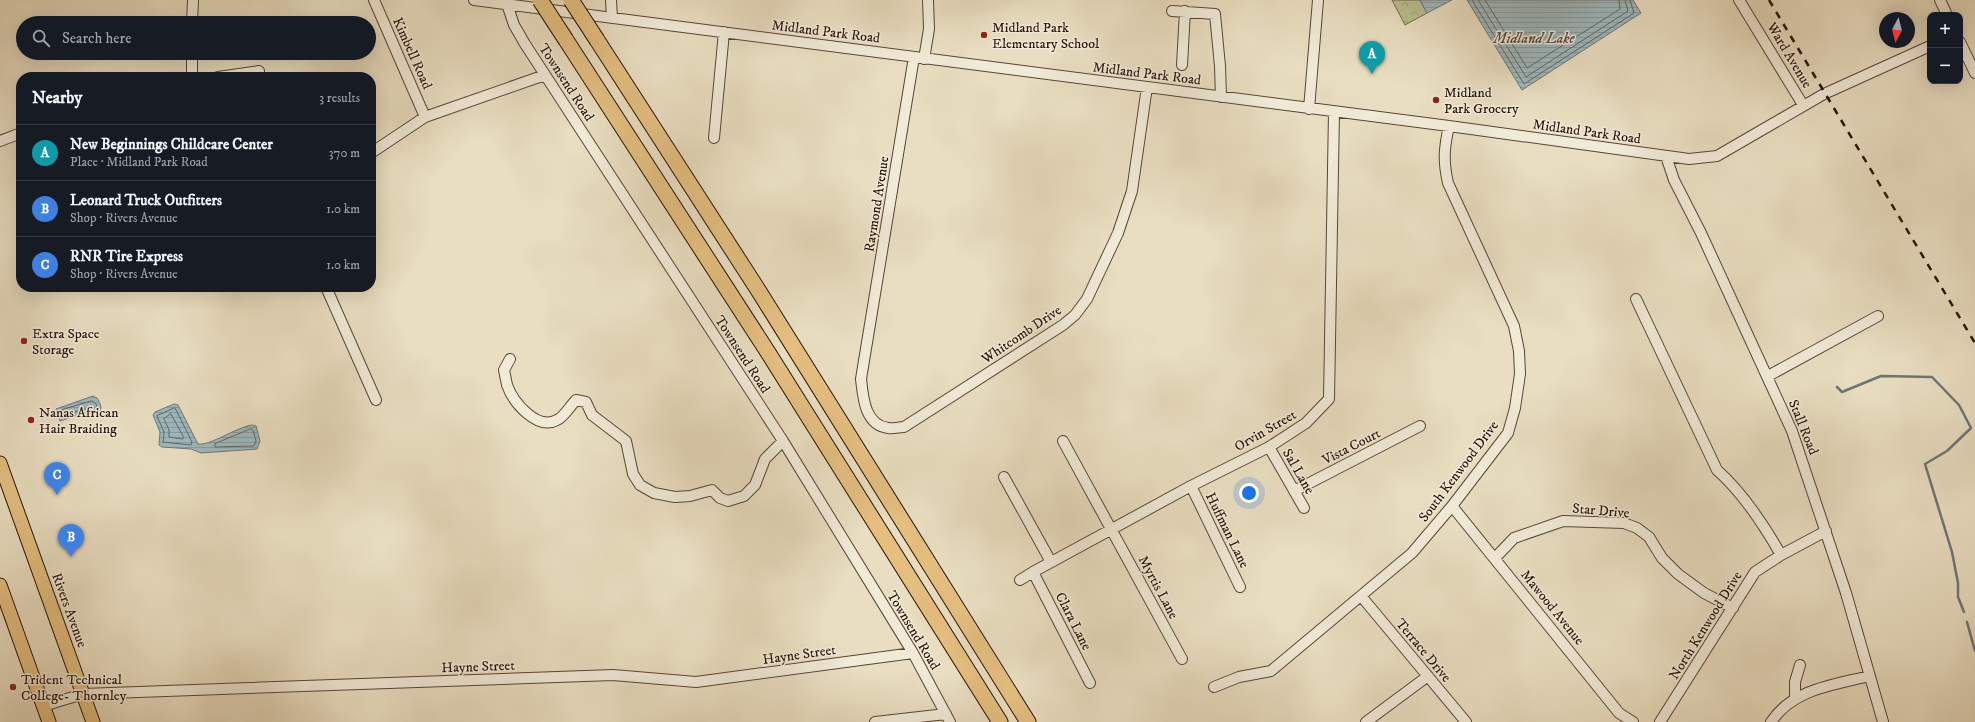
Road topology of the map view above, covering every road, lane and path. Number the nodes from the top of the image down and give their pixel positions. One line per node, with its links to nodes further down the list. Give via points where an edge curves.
1 (193, 0): 13 (street)
2 (374, 0): 32 (street, Kimbell Road)
3 (474, 0): 10 (street, Midland Park Road)
4 (540, 0): 81 (highway, bridge, via 769,354)
5 (571, 0): 82 (highway, bridge, via 760,293)
6 (611, 0): 14 (street)
7 (928, 0): 18 (street, Raymond Avenue, via 929,29)
8 (1318, 0): 30 (street)
9 (1739, 0): 29 (street, Ward Avenue)
10 (507, 4): 14 (street, Midland Park Road); 26 (street, Townsend Road, via 514,25)
11 (1172, 11): 12 (street)
12 (1185, 12): 21 (street); 28 (street, via 1215,14)
13 (192, 16)
14 (612, 18): 15 (street, Midland Park Road)
15 (724, 32): 18 (street, Midland Park Road); 35 (street)
16 (1963, 48): 25 (street)
17 (1927, 49): 29 (street, Midland Park Road)
18 (919, 58): 27 (street, Midland Park Road); 42 (street, Raymond Avenue)
19 (1963, 59): 25 (street)
20 (192, 60): 23 (street)
21 (1182, 64)
22 (258, 71): 24 (street)
23 (192, 72)
24 (251, 72)
25 (1975, 74)
26 (545, 75): 32 (street); 47 (street, Townsend Road)
27 (1147, 87): 28 (street, Midland Park Road); 42 (street, Whitcomb Drive, via 1132,191 1118,233 1087,299 1075,315 904,427 889,429 878,424 863,403 861,379)
28 (1221, 97): 30 (street, Midland Park Road)
29 (1803, 105): 38 (street, Midland Park Road, via 1717,156 1689,159)
30 (1309, 109): 31 (street, Midland Park Road)
31 (1334, 112): 33 (street, Midland Park Road); 49 (street, Orvin Street, via 1328,399 1306,423)
32 (425, 117): 37 (street)
33 (1449, 126): 38 (street, Midland Park Road); 54 (street, South Kenwood Drive, via 1443,152 1448,183 1514,326 1520,374 1508,433)
34 (16, 136): 36 (street)
35 (714, 138)
36 (0, 141)
37 (376, 150)
38 (1666, 156): 44 (street, Stall Road, via 1674,180)
39 (328, 292): 45 (street)
40 (1636, 299): 58 (street, via 1717,470 1734,484)
41 (1878, 316): 44 (street)
42 (865, 356)
43 (510, 359): 47 (street, via 504,370 508,386 522,408 534,420 543,423 557,420 576,400 586,402 592,415 626,441 634,474 640,485 654,493 675,497 712,490 720,498 728,501 744,496 755,485 765,459)
44 (1768, 376): 57 (street, Stall Road, via 1792,431)
45 (376, 400)
46 (1420, 426): 53 (street, Vista Court)
47 (783, 441): 67 (street, Townsend Road)
48 (1063, 441): 56 (street, Myrtis Lane)
49 (1269, 447): 52 (street, Orvin Street); 53 (street, Sal Lane)
50 (1, 468): 74 (main road, Rivers Avenue)
51 (1004, 477): 60 (street)
52 (1191, 486): 56 (street, Orvin Street); 64 (street, Huffman Lane)
53 (1294, 490): 55 (street, Sal Lane)
54 (1452, 506): 59 (street, Mawood Avenue); 65 (street, South Kenwood Drive, via 1412,553)
55 (1304, 508)
56 (1112, 529): 60 (street, Orvin Street); 68 (street, Myrtis Lane)
57 (1826, 531): 58 (street, North Kenwood Drive); 71 (street, Stall Road)
58 (1781, 555): 66 (street, North Kenwood Drive, via 1755,572)
59 (1495, 558): 66 (street, Star Drive, via 1514,538 1564,521 1624,524 1637,528 1649,537 1662,558 1682,577 1704,593); 85 (street, Mawood Avenue, via 1619,713)
60 (1051, 562): 61 (street, Orvin Street)
61 (1033, 572): 62 (street, Orvin Street); 72 (street, Clara Lane)
62 (1020, 580)
63 (0, 585): 76 (main road)
64 (1240, 587)
65 (1361, 596): 70 (street, Terrace Drive); 73 (street, South Kenwood Drive, via 1271,671 1239,677)
66 (1733, 608): 86 (street, North Kenwood Drive)
67 (913, 653): 74 (street, Hayne Street, via 696,682 613,675); 77 (street, Townsend Road)
68 (1182, 659)
69 (1800, 664): 75 (street, via 1795,682)
70 (1428, 676): 83 (street); 84 (street, Terrace Drive)
71 (1869, 676): 75 (street, via 1818,688); 88 (street, Stall Road)
72 (1090, 683)
73 (1214, 687)
74 (83, 694): 76 (street, Hayne Street); 79 (main road, Rivers Avenue)
75 (1795, 698): 87 (street, via 1777,713)
76 (43, 706): 78 (main road)
77 (948, 718): 80 (street)
78 (49, 722)
79 (93, 722)
80 (875, 722)
81 (1000, 722)
82 (1028, 722)
83 (1366, 722)
84 (1466, 722)
85 (1633, 722)
86 (1660, 722)
87 (1771, 722)
88 (1884, 722)

